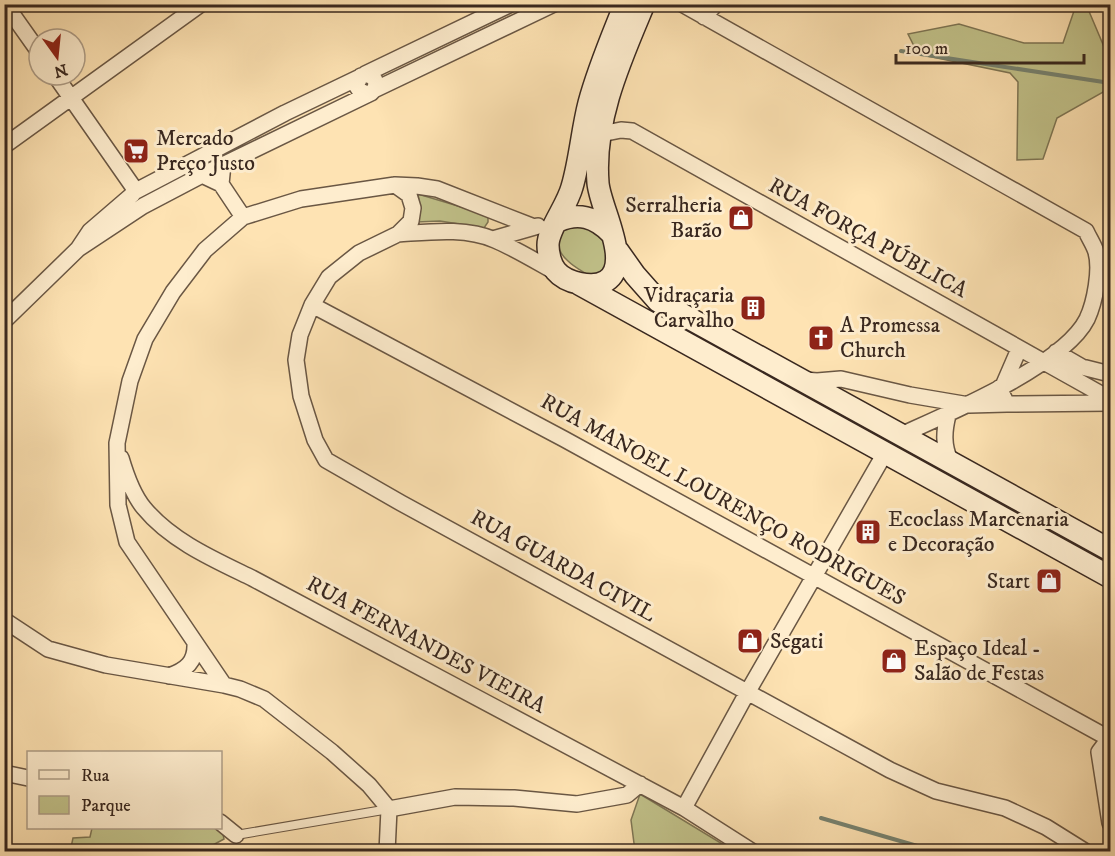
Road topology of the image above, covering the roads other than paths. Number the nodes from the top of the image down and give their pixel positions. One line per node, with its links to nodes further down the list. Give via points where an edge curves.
1 (5, 4): 10 (street)
2 (201, 4): 14 (street)
3 (511, 4): 11 (street)
4 (554, 4): 13 (street)
5 (625, 4): 23 (main road, via 597,74 572,188)
6 (644, 4): 15 (main road, via 607,100)
7 (682, 4): 9 (street)
8 (716, 4): 9 (street)
9 (704, 17): 32 (street, via 1086,231 1096,253 1096,289 1087,320)
10 (27, 35)
11 (363, 76): 13 (street, via 374,78 376,86); 21 (street, via 285,113)
12 (64, 87): 14 (street)
13 (370, 92): 17 (street)
14 (72, 99): 16 (street); 21 (street)
15 (601, 134): 27 (main road, via 598,184); 31 (street, RUA FORÇA PÚBLICA, via 632,131)
16 (4, 146)
17 (223, 164): 18 (street); 19 (street)
18 (202, 175): 19 (street); 21 (street)
19 (221, 184): 22 (street)
20 (395, 185): 22 (street, via 301,199); 24 (street, via 437,189); 25 (street, via 409,195 413,208 411,221)
21 (138, 197): 30 (street)
22 (243, 217): 42 (street, via 192,267 145,339 130,381)
23 (558, 220): 24 (street); 27 (main road, via 579,215 596,220); 28 (main road, via 548,245 551,263)
24 (534, 227): 26 (street)
25 (398, 234): 26 (street, via 463,232); 29 (street, RUA GUARDA CIVIL, via 359,253 329,277)
26 (493, 239): 28 (street)
27 (614, 242): 28 (main road, via 615,270 606,281 592,285); 35 (main road, via 658,301)
28 (566, 278): 43 (main road)
29 (312, 305): 48 (street, RUA MANOEL LOURENÇO RODRIGUES); 54 (street, RUA GUARDA CIVIL, via 300,335 296,360 301,396 326,460)
30 (4, 321)
31 (1018, 349): 33 (street, RUA FORÇA PÚBLICA); 36 (street)
32 (1056, 352): 33 (street); 34 (street, via 1082,367)
33 (1042, 361): 36 (street); 37 (street, RUA FORÇA PÚBLICA)
34 (1110, 374)
35 (802, 380): 39 (street, via 841,380); 41 (main road)
36 (1001, 387): 38 (street); 39 (street)
37 (1110, 401): 38 (street)
38 (1007, 404): 39 (street)
39 (969, 405): 40 (street)
40 (948, 415): 41 (street); 44 (street, via 945,446)
41 (903, 434): 44 (main road)
42 (117, 442): 45 (street, RUA FERNANDES VIEIRA, via 125,472); 46 (street, via 118,505)
43 (885, 453): 48 (street); 49 (main road)
44 (950, 460): 47 (main road)
45 (143, 508): 46 (street, via 131,515); 58 (street, RUA FERNANDES VIEIRA, via 168,532 212,558)
46 (123, 530): 51 (street, via 134,554)
47 (1110, 550)
48 (816, 576): 54 (street); 55 (street, RUA MANOEL LOURENÇO RODRIGUES)
49 (1110, 577)
50 (4, 620): 52 (street, via 48,649)
51 (195, 643): 52 (street, via 190,664); 53 (street)
52 (169, 676): 53 (street)
53 (224, 685): 60 (street, via 264,699 332,752)
54 (747, 693): 59 (street); 66 (street, RUA GUARDA CIVIL, via 890,770 936,791 1005,808)
55 (1110, 741): 61 (street, via 1099,752)
56 (4, 773): 57 (street)
57 (27, 778)
58 (640, 784): 59 (street, RUA FERNANDES VIEIRA); 60 (street, via 627,795 576,804 455,798)
59 (684, 808): 65 (street, RUA FERNANDES VIEIRA)
60 (389, 809): 63 (lane); 64 (street)
61 (1110, 822)
62 (222, 824): 63 (street)
63 (236, 835)
64 (387, 852)
65 (753, 852)
66 (1086, 852)

